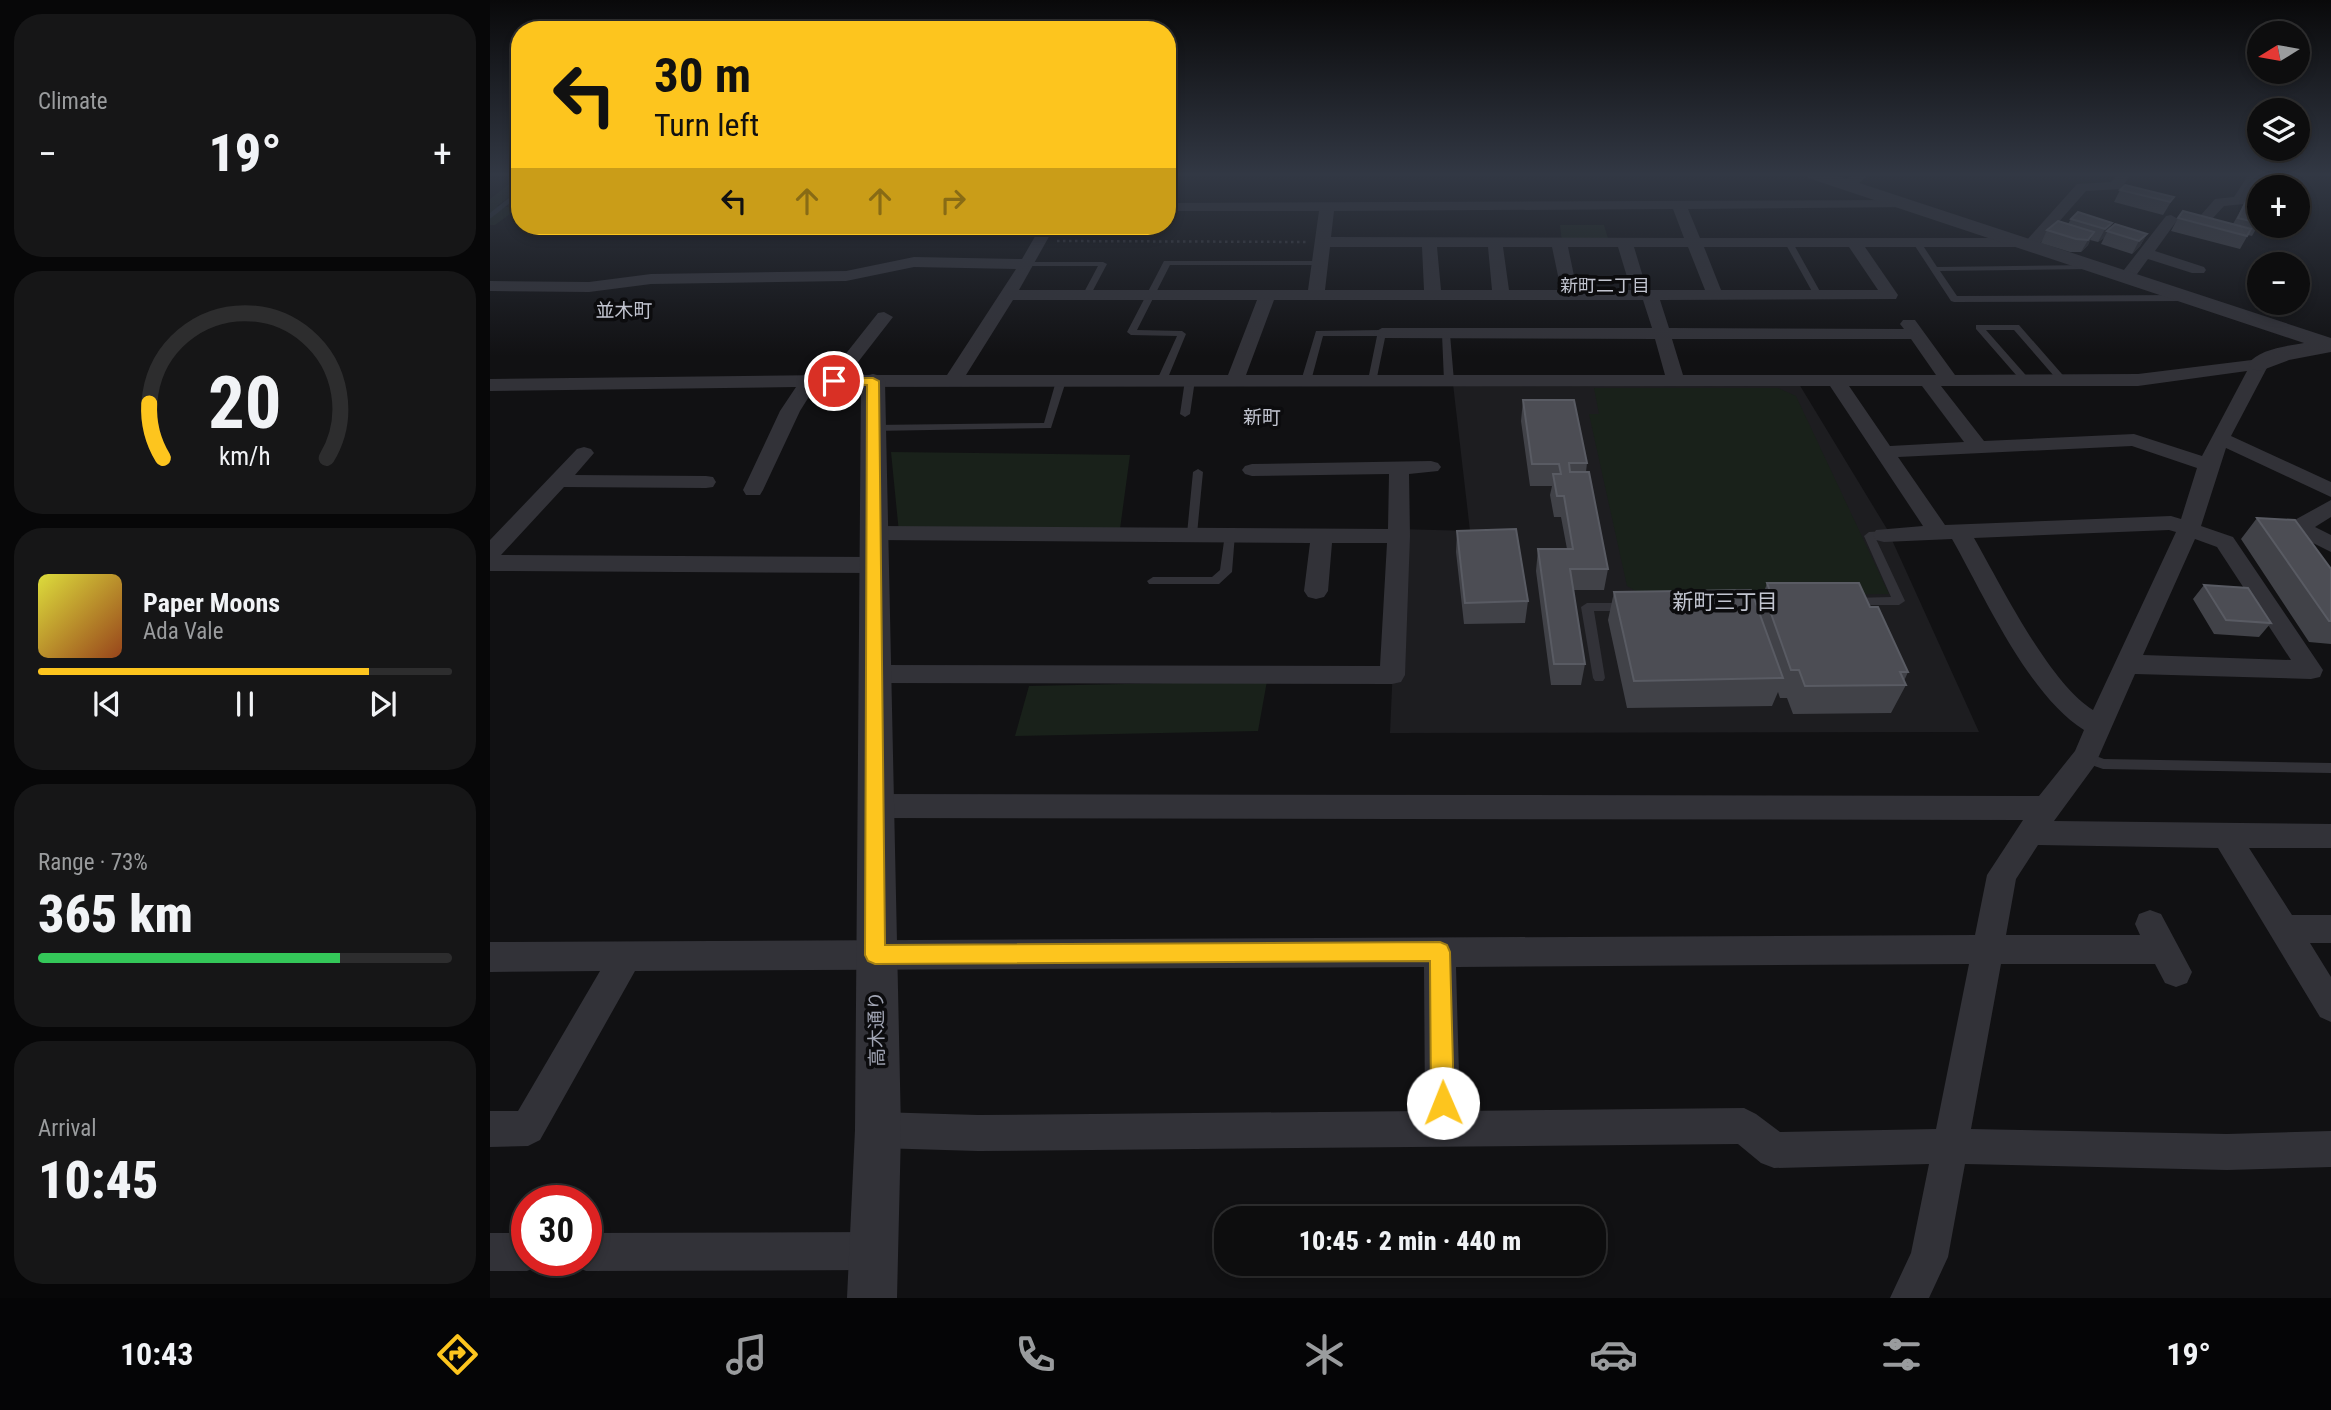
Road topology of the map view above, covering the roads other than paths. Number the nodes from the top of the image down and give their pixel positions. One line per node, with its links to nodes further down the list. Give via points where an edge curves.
1 (1043, 235): 21 (street)
2 (1323, 235): 8 (street)
3 (1463, 235): 10 (street)
4 (1691, 235): 14 (street)
5 (1997, 235): 18 (street)
6 (2034, 235): 18 (street)
7 (2159, 235): 19 (street)
8 (1322, 242): 9 (street); 20 (street)
9 (1429, 242): 10 (street); 32 (street)
10 (1464, 242): 11 (street)
11 (1495, 242): 12 (street); 27 (street)
12 (1559, 243): 13 (street); 28 (street)
13 (1625, 243): 14 (street); 29 (street)
14 (1694, 243): 15 (street); 33 (street)
15 (1789, 243): 16 (street); 34 (lane)
16 (1854, 243): 17 (street); 34 (street, via 1890,295)
17 (1917, 243): 18 (street); 23 (lane)
18 (2025, 244): 22 (street)
19 (2145, 253): 24 (street); 25 (street)
20 (1320, 263): 31 (street); 36 (lane, via 1167,263)
21 (1027, 264): 26 (street, via 914,262 846,276 651,279 589,287); 30 (street); 35 (lane, via 1103,264)
22 (2094, 267): 23 (lane); 25 (street)
23 (1934, 269): 38 (lane, via 1954,299)
24 (2198, 270)
25 (2126, 278): 38 (street)
26 (490, 286)
27 (1501, 294): 28 (street); 32 (street)
28 (1570, 294): 29 (street)
29 (1645, 294): 33 (street); 42 (street)
30 (1008, 295): 35 (street); 52 (street)
31 (1315, 295): 32 (street); 37 (street)
32 (1433, 295)
33 (1715, 295): 34 (street)
34 (1818, 295)
35 (1086, 296): 36 (street)
36 (1150, 296): 37 (street); 45 (lane, via 1131,332 1182,334)
37 (1267, 296): 47 (street)
38 (2187, 298): 43 (street)
39 (884, 317): 50 (street)
40 (1382, 334): 41 (street); 48 (lane); 54 (lane, via 1319,333)
41 (1446, 334): 42 (street); 55 (lane)
42 (1662, 335): 56 (street); 59 (street, via 1913,329)
43 (2331, 345): 44 (street, via 2283,354)
44 (2260, 364): 61 (street, via 2160,379); 65 (street)
45 (1162, 380): 46 (street); 53 (street)
46 (1190, 380): 47 (street); 63 (lane)
47 (1235, 380): 54 (street)
48 (1373, 380): 54 (street); 55 (street)
49 (809, 381): 50 (street); 62 (street); 76 (street)
50 (834, 381): 51 (street)
51 (873, 381): 52 (street); 64 (street, 高木通り)
52 (953, 381): 53 (street)
53 (1061, 381): 64 (lane, via 1048,426)
54 (1306, 381)
55 (1449, 381): 56 (street)
56 (1676, 381): 57 (street)
57 (1836, 381): 58 (street); 67 (street)
58 (1928, 381): 59 (street); 66 (street)
59 (1950, 381): 60 (street)
60 (2026, 381): 61 (street); 61 (lane, via 1979,327 2016,327)
61 (2063, 381)
62 (490, 386)
63 (1185, 414)
64 (872, 428): 87 (street, 高木通り)
65 (2220, 438): 69 (street); 77 (street)
66 (1978, 447): 67 (street); 69 (street, via 2134,440)
67 (1884, 452): 80 (street)
68 (584, 453): 74 (street)
69 (2208, 464): 79 (street)
70 (1431, 467): 71 (street)
71 (1399, 468): 72 (street); 84 (street)
72 (1252, 470)
73 (1198, 472): 81 (lane)
74 (557, 481): 75 (street); 88 (street)
75 (706, 482)
76 (753, 490)
77 (2331, 490)
78 (2331, 506): 86 (street, via 2299,527)
79 (2189, 528): 80 (street, via 2171,523); 94 (street); 94 (street, via 2225,542 2311,670)
80 (1950, 533): 85 (street); 97 (street, via 2054,690)
81 (1192, 534): 82 (street); 87 (street)
82 (1230, 534): 83 (street); 90 (lane, via 1226,572 1214,581 1170,587)
83 (1322, 535): 84 (street); 91 (street)
84 (1399, 536): 95 (street, via 1392,675)
85 (1884, 536): 92 (lane, via 1869,536 1899,601)
86 (2331, 545)
87 (874, 549): 89 (street); 95 (street, 高木通り)
88 (490, 554)
89 (490, 563)
90 (1153, 581)
91 (1316, 590)
92 (1845, 602)
93 (1642, 606): 96 (lane, via 1587,607)
94 (2126, 664): 97 (street)
95 (875, 674): 100 (street, 高木通り)
96 (1599, 677)
97 (2099, 726): 98 (street)
98 (2085, 757): 99 (lane, via 2103,764); 101 (street)
99 (2331, 768)
100 (874, 806): 101 (street); 109 (street, 高木通り)
101 (2039, 821): 102 (street); 107 (street, via 2002,875)
102 (2226, 836): 103 (street); 104 (street)
103 (2331, 836)
104 (2283, 929): 105 (street); 112 (street)
105 (2331, 929)
106 (2163, 948): 107 (street)
107 (1987, 951): 108 (street); 116 (street)
108 (1440, 952): 109 (street); 113 (street)
109 (875, 955): 111 (street); 115 (street, 高木通り)
110 (490, 957): 111 (street)
111 (625, 958): 114 (street, via 528,1128)
112 (2331, 1006)
113 (1443, 1128): 115 (street); 116 (street, via 1744,1126 1774,1150)
114 (490, 1129)
115 (878, 1130): 118 (street, 高木通り)
116 (1951, 1146): 117 (street, via 2227,1152); 123 (street, via 1929,1257)
117 (2331, 1149)
118 (875, 1251): 121 (street); 122 (street, 高木通り)
119 (490, 1252): 120 (street)
120 (511, 1252)
121 (602, 1252)
122 (872, 1298)
123 (1909, 1298)

